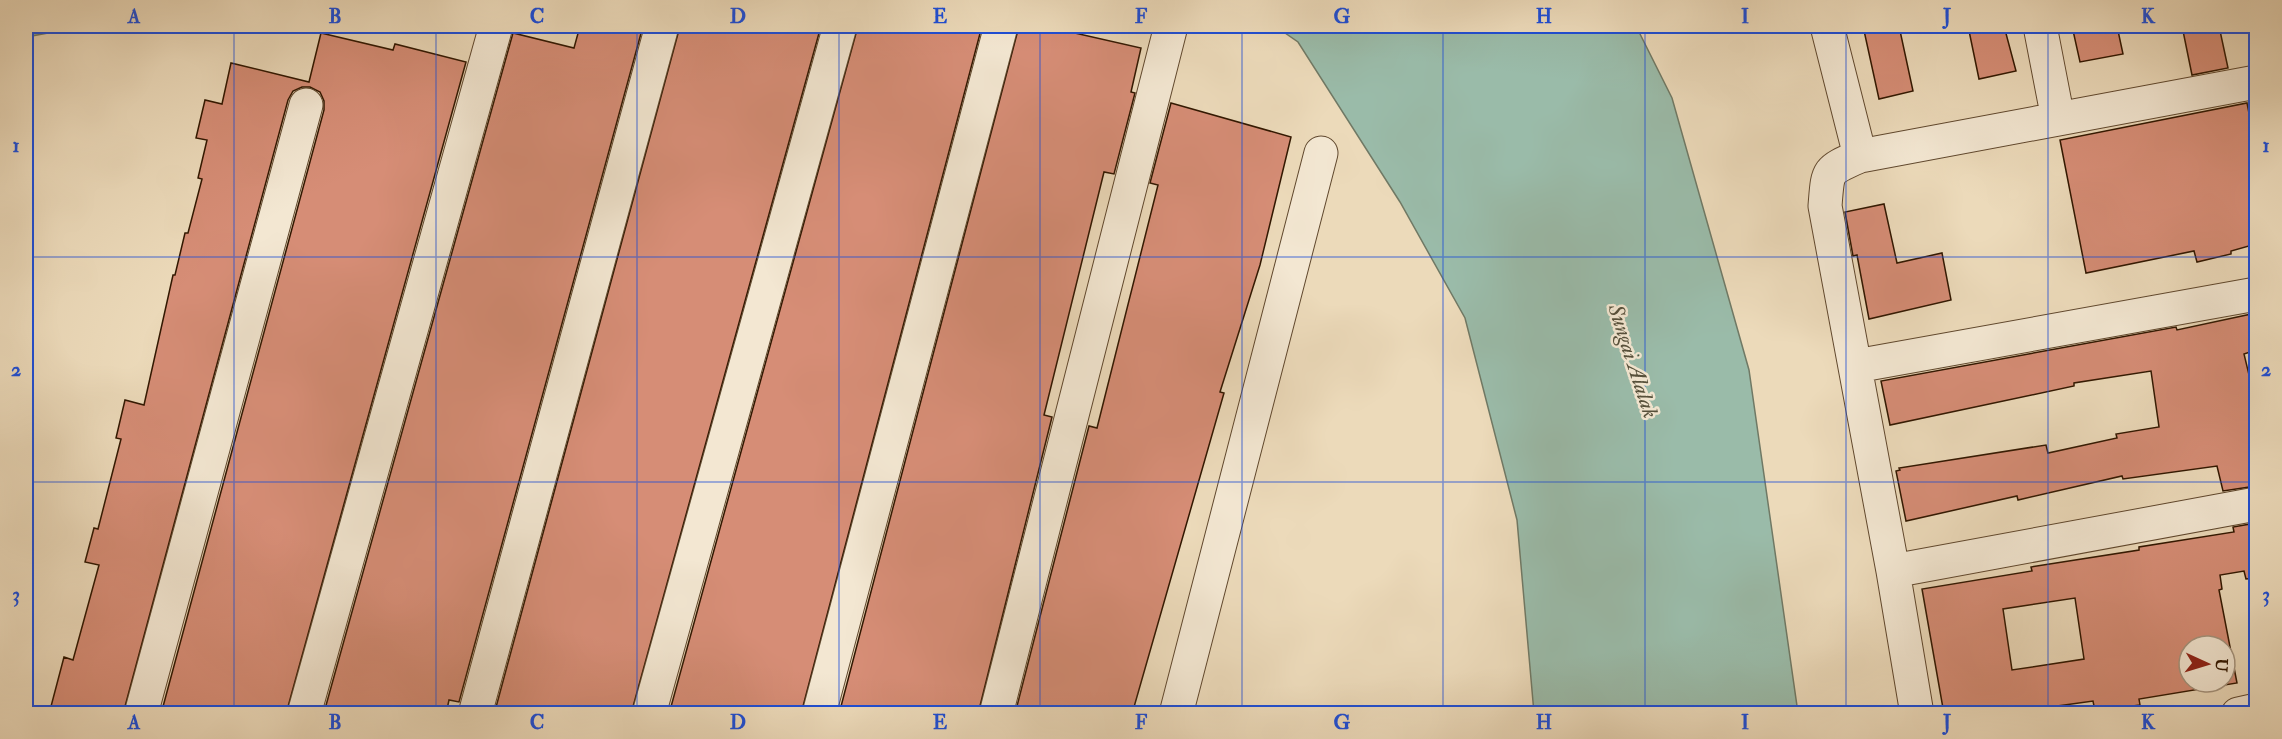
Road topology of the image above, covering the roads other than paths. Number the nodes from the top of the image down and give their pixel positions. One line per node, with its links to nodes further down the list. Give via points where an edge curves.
1 (496, 26): 19 (street)
2 (662, 26): 20 (street)
3 (840, 26): 21 (street)
4 (1001, 26): 22 (street)
5 (1171, 26): 23 (street)
6 (1827, 26): 12 (street)
7 (2040, 26): 10 (street)
8 (2256, 82): 10 (street)
9 (306, 105): 18 (street)
10 (2058, 119): 12 (street)
11 (1321, 153): 24 (street)
12 (1860, 156): 14 (street, via 1832,168 1827,176 1825,206)
13 (2256, 294): 14 (street)
14 (1856, 366): 16 (street)
15 (2256, 504): 16 (street)
16 (1893, 571): 25 (street)
17 (2256, 710): 26 (street)
18 (141, 714)
19 (304, 714)
20 (475, 714)
21 (649, 714)
22 (819, 714)
23 (996, 714)
24 (1176, 714)
25 (1917, 714)
26 (2238, 714)

